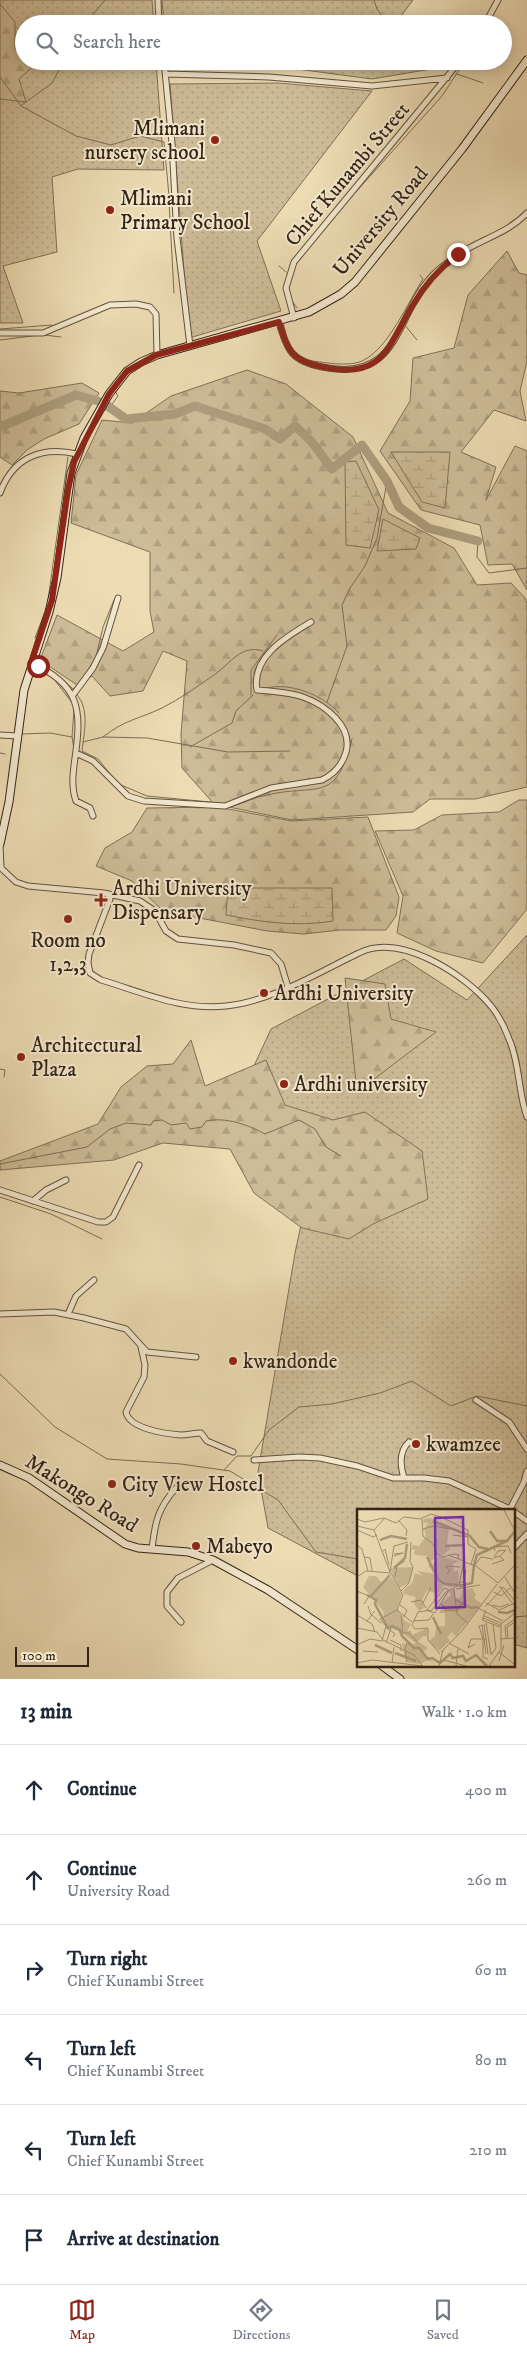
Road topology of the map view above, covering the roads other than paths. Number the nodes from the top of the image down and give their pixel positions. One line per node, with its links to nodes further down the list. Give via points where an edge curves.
1 (158, 0): 3 (street)
2 (498, 0): 4 (street)
3 (159, 15)
4 (490, 15)
5 (527, 60): 11 (street, University Road, via 462,149 355,282 325,305)
6 (165, 70): 8 (street)
7 (454, 70): 9 (street, Chief Kunambi Street)
8 (166, 74): 9 (street, via 269,76 372,86); 14 (street, via 177,238)
9 (448, 78): 11 (street, Chief Kunambi Street, via 294,262 286,288)
10 (527, 213): 12 (street, via 504,231 458,254 436,272 413,304 388,350 363,368 342,370 302,361 288,350)
11 (294, 318): 12 (street, University Road)
12 (279, 322): 14 (street, University Road)
13 (0, 333): 15 (street, via 44,333 102,307 136,304 150,307 156,314)
14 (190, 346): 15 (street, University Road)
15 (156, 355): 16 (street, University Road, via 127,371 98,412)
16 (77, 454): 17 (street, via 51,450 31,456 9,474); 20 (street, University Road, via 68,490 52,600)
17 (0, 493)
18 (118, 598): 21 (street, via 94,668)
19 (311, 622): 24 (street, via 272,650 258,673 256,686 257,690 302,696 321,706 344,728 348,738 345,755 329,777 271,788 225,806 155,802 128,796 93,761)
20 (31, 663): 21 (street, via 51,673); 23 (street, University Road)
21 (73, 695): 24 (street, via 79,717)
22 (0, 735): 23 (street)
23 (18, 736): 26 (street, University Road)
24 (76, 753): 25 (street, via 73,773 75,797 78,803 90,808)
25 (93, 816)
26 (0, 845): 27 (street)
27 (1, 868): 28 (street, via 16,882 28,886)
28 (108, 895): 29 (street, via 132,898 148,905 166,931 178,939 271,953 278,959); 29 (street, via 110,898 90,954 88,968 95,977 195,1007 244,1003)
29 (288, 987): 30 (street, via 371,948 412,951 433,961 467,984 491,1006 500,1020 511,1042)
30 (527, 1117)
31 (139, 1165): 34 (street, via 113,1217 106,1222)
32 (66, 1180): 34 (street)
33 (0, 1190): 34 (street)
34 (32, 1201)
35 (94, 1280): 37 (street, via 76,1296)
36 (0, 1314): 37 (street)
37 (68, 1314): 38 (street, via 126,1329)
38 (141, 1347): 39 (street, via 154,1354); 43 (street, via 145,1371 126,1412 130,1420 140,1426 174,1434 201,1433 207,1441)
39 (196, 1356)
40 (476, 1400): 42 (street, via 509,1422)
41 (409, 1442): 47 (street, via 402,1456)
42 (527, 1449)
43 (233, 1452)
44 (254, 1460): 47 (street, via 299,1456 320,1458)
45 (0, 1465): 55 (street, Makongo Road, via 29,1478 125,1544)
46 (527, 1471): 50 (street)
47 (404, 1478): 49 (street, via 456,1483)
48 (176, 1488): 55 (street, via 162,1503 155,1522)
49 (510, 1509)
50 (512, 1509)
51 (514, 1511): 52 (street)
52 (527, 1521)
53 (527, 1534): 54 (street)
54 (514, 1548)
55 (152, 1549): 56 (street, Makongo Road, via 188,1552)
56 (213, 1560): 57 (street, via 178,1578 167,1592 167,1606); 58 (street, Makongo Road, via 268,1590)
57 (181, 1622)
58 (357, 1649)
59 (382, 1666): 60 (street)
60 (400, 1679)

